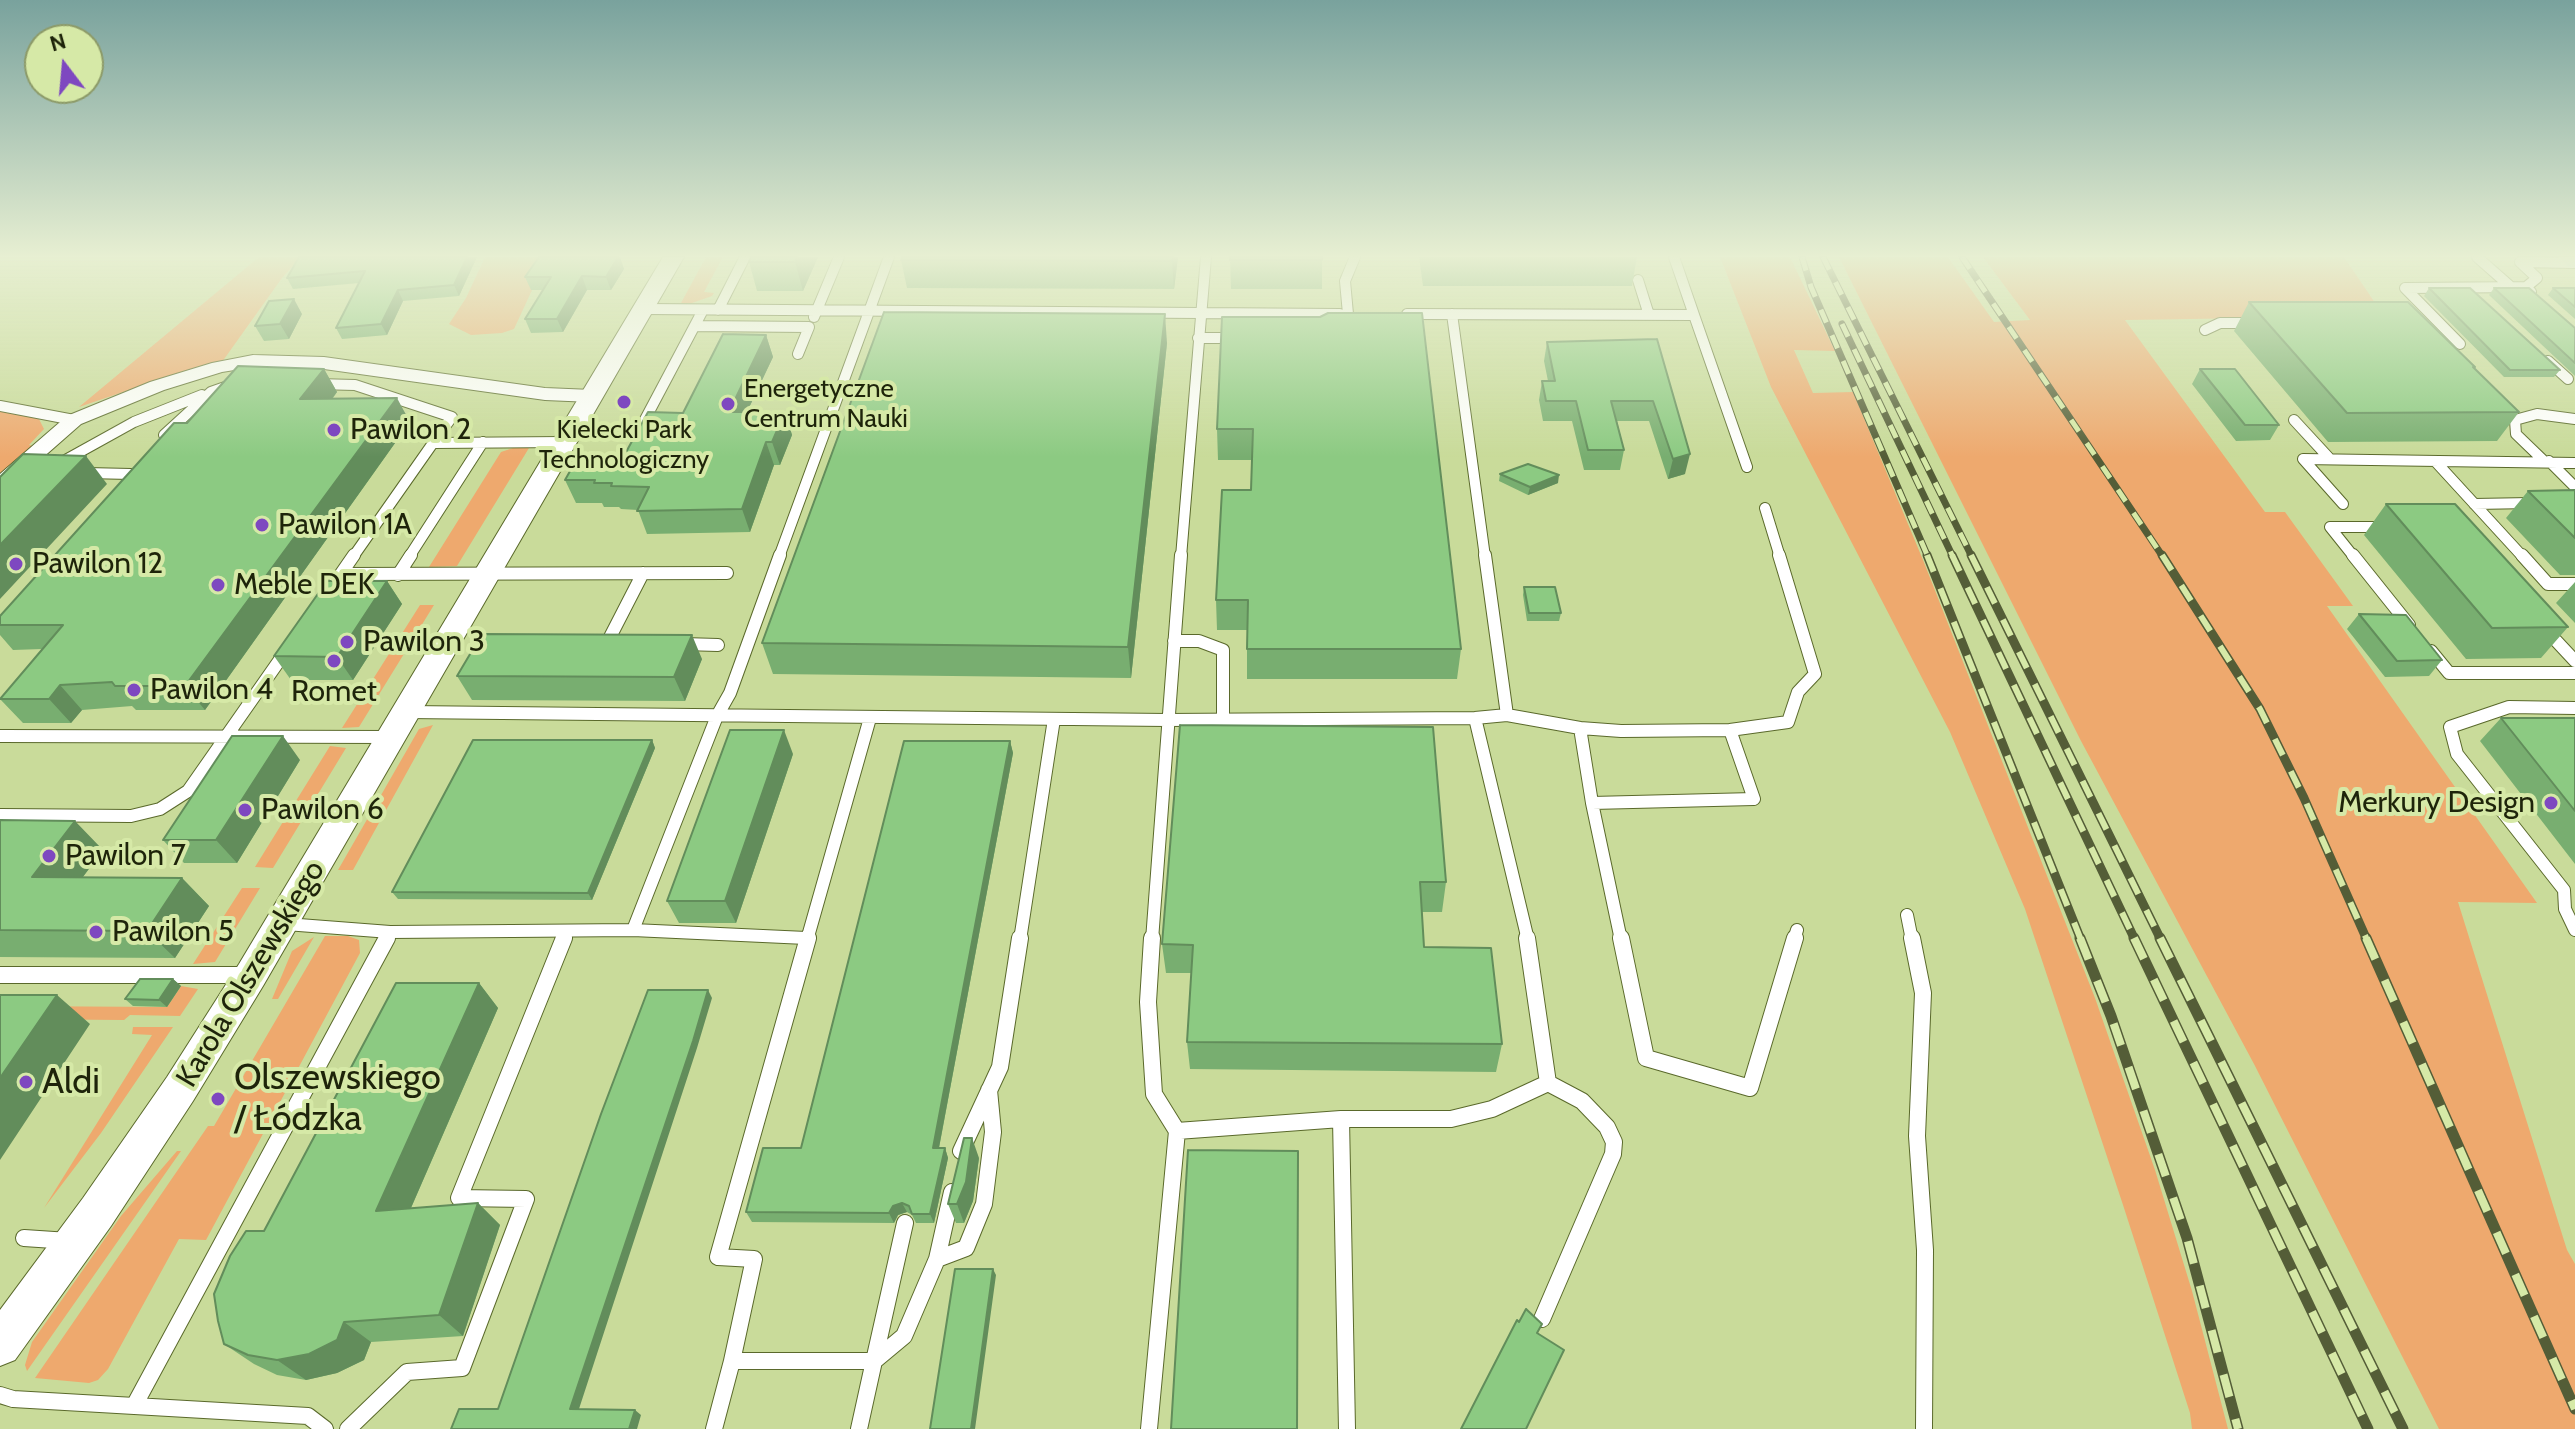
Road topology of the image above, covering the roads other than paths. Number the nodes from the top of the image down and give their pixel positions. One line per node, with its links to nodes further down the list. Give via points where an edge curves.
1 (635, 324): 22 (street, Karola Olszewskiego)
2 (810, 324): 11 (lane)
3 (863, 324): 72 (lane, via 730,693)
4 (1199, 324): 13 (lane)
5 (1453, 324): 71 (lane)
6 (1697, 324): 39 (lane)
7 (2219, 324): 12 (lane)
8 (2440, 324): 15 (lane)
9 (695, 326): 10 (lane); 33 (lane)
10 (759, 326): 11 (lane)
11 (809, 327): 17 (lane)
12 (2205, 330)
13 (1198, 338): 14 (lane); 62 (lane)
14 (1244, 338)
15 (2460, 344)
16 (2535, 349): 18 (lane)
17 (798, 354)
18 (2568, 379)
19 (241, 381): 21 (lane)
20 (298, 383): 32 (lane, via 355,385 452,417)
21 (211, 392): 29 (lane); 40 (lane, via 134,422)
22 (592, 396): 26 (street, via 324,363 253,361 157,386); 31 (street, Karola Olszewskiego)
23 (0, 406): 26 (lane)
24 (2504, 409): 28 (lane)
25 (2575, 419): 28 (lane, via 2537,414)
26 (74, 420): 43 (street)
27 (2294, 420): 34 (lane)
28 (2515, 420): 36 (lane, via 2516,434)
29 (161, 439)
30 (483, 442): 31 (lane); 32 (lane); 57 (lane)
31 (565, 442): 56 (street, Karola Olszewskiego)
32 (433, 443): 55 (lane)
33 (633, 443)
34 (2330, 459): 35 (lane); 47 (lane, via 2303,459)
35 (2435, 461): 36 (lane); 48 (lane)
36 (2547, 461): 38 (lane); 45 (lane)
37 (141, 462): 42 (lane)
38 (2575, 463)
39 (1747, 467)
40 (44, 472)
41 (58, 473): 42 (lane)
42 (131, 474): 44 (lane)
43 (0, 485)
44 (122, 485)
45 (2575, 487)
46 (2546, 503): 48 (lane)
47 (2343, 504)
48 (2474, 504): 52 (lane)
49 (1765, 508): 80 (lane, via 1815,674 1798,692 1788,722)
50 (2390, 527): 69 (lane, via 2330,527 2449,673)
51 (2501, 549): 52 (lane)
52 (2516, 549): 58 (lane, via 2548,584)
53 (643, 573): 54 (lane); 56 (lane); 64 (lane)
54 (727, 573)
55 (341, 574): 57 (lane); 59 (lane)
56 (488, 574): 57 (lane); 78 (street, Karola Olszewskiego)
57 (398, 575)
58 (2575, 584)
59 (321, 603)
60 (2533, 617): 68 (lane)
61 (295, 639): 82 (lane)
62 (1174, 641): 76 (lane); 77 (lane, via 1199,641 1223,650)
63 (592, 643): 64 (lane)
64 (607, 643): 65 (lane)
65 (623, 643)
66 (670, 644): 67 (lane)
67 (718, 645)
68 (2575, 661)
69 (2575, 673)
70 (2575, 708): 89 (lane, via 2509,707 2450,727 2457,754 2564,890 2565,909)
71 (1507, 715): 74 (lane); 79 (lane)
72 (717, 716): 73 (lane); 78 (lane); 87 (lane)
73 (870, 718): 75 (lane); 92 (lane)
74 (1475, 718): 77 (lane); 95 (lane, via 1528,941)
75 (1054, 719): 76 (lane); 96 (lane, via 1000,1067)
76 (1167, 720): 77 (lane); 98 (lane, via 1148,1002 1154,1094)
77 (1223, 720)
78 (400, 725): 82 (lane); 86 (street, Karola Olszewskiego)
79 (1580, 728): 80 (lane); 83 (lane)
80 (1730, 730): 83 (lane, via 1754,799)
81 (0, 736): 82 (lane)
82 (225, 736): 84 (lane, via 188,791 160,809 131,816)
83 (1592, 803): 88 (lane, via 1646,1058 1750,1088)
84 (0, 815)
85 (1907, 915): 115 (lane, via 1923,993 1917,1136 1925,1250)
86 (283, 923): 90 (lane); 94 (street, Karola Olszewskiego)
87 (633, 930): 91 (lane); 92 (lane)
88 (1797, 930)
89 (2575, 930)
90 (390, 932): 91 (lane); 108 (lane)
91 (566, 932): 110 (lane, via 459,1198 526,1199 462,1368 407,1372)
92 (806, 938): 105 (lane, via 718,1257 754,1259)
93 (0, 975): 94 (lane)
94 (251, 975): 101 (street, Karola Olszewskiego)
95 (1548, 1083): 97 (lane, via 1492,1109 1451,1119); 103 (lane, via 1582,1101 1614,1142)
96 (988, 1089): 102 (lane, via 961,1152); 102 (lane, via 993,1132 984,1204 966,1248)
97 (1341, 1119): 98 (lane); 114 (lane)
98 (1177, 1131): 113 (lane)
99 (905, 1223): 106 (lane)
100 (24, 1238): 101 (lane)
101 (76, 1241): 104 (street, Karola Olszewskiego)
102 (937, 1259): 106 (lane, via 904,1336)
103 (1542, 1319)
104 (0, 1345)
105 (732, 1361): 106 (lane); 111 (lane)
106 (874, 1361): 112 (lane)
107 (0, 1395): 108 (lane)
108 (134, 1406): 109 (lane, via 308,1416)
109 (325, 1429)
110 (348, 1429)
111 (714, 1429)
112 (859, 1429)
113 (1149, 1429)
114 (1347, 1429)
115 (1924, 1429)

